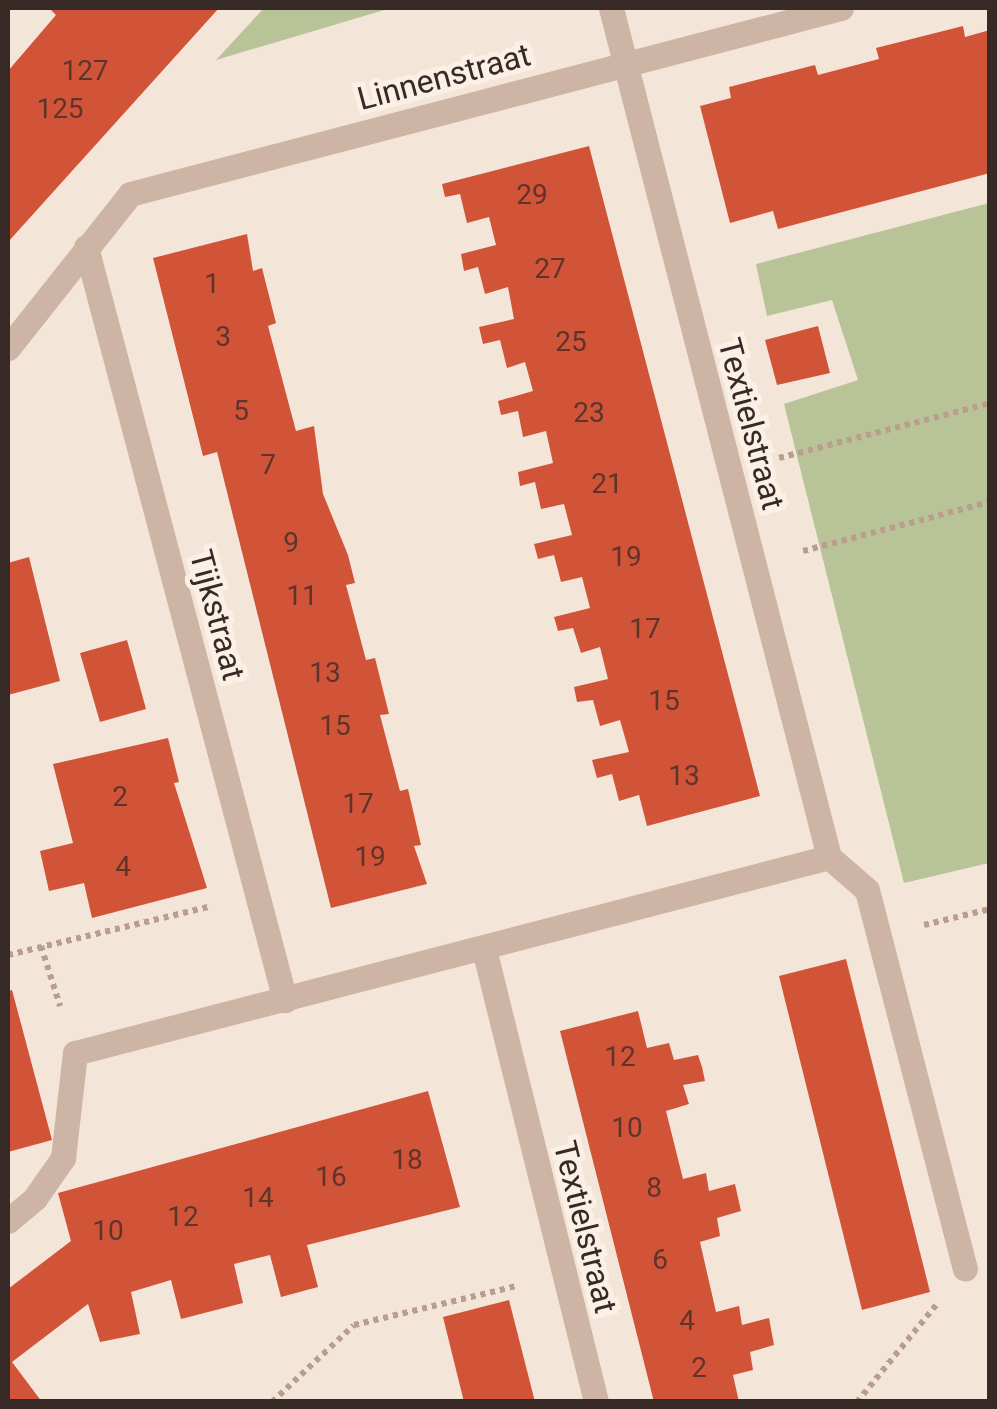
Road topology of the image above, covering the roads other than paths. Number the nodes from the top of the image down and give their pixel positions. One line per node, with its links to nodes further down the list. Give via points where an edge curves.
1 (610, 8): 3 (street, Textielstraat)
2 (841, 8): 3 (street, Linnenstraat)
3 (624, 64): 4 (street, Linnenstraat, via 130,194); 6 (street, Textielstraat)
4 (86, 247): 5 (street, Linnenstraat); 8 (street, Tijkstraat)
5 (8, 348)
6 (828, 857): 7 (street); 10 (street, via 867,890)
7 (484, 949): 8 (street); 11 (street, Textielstraat)
8 (285, 1000): 9 (street, via 75,1054 63,1158 35,1198)
9 (8, 1221)
10 (965, 1269)
11 (596, 1402)

